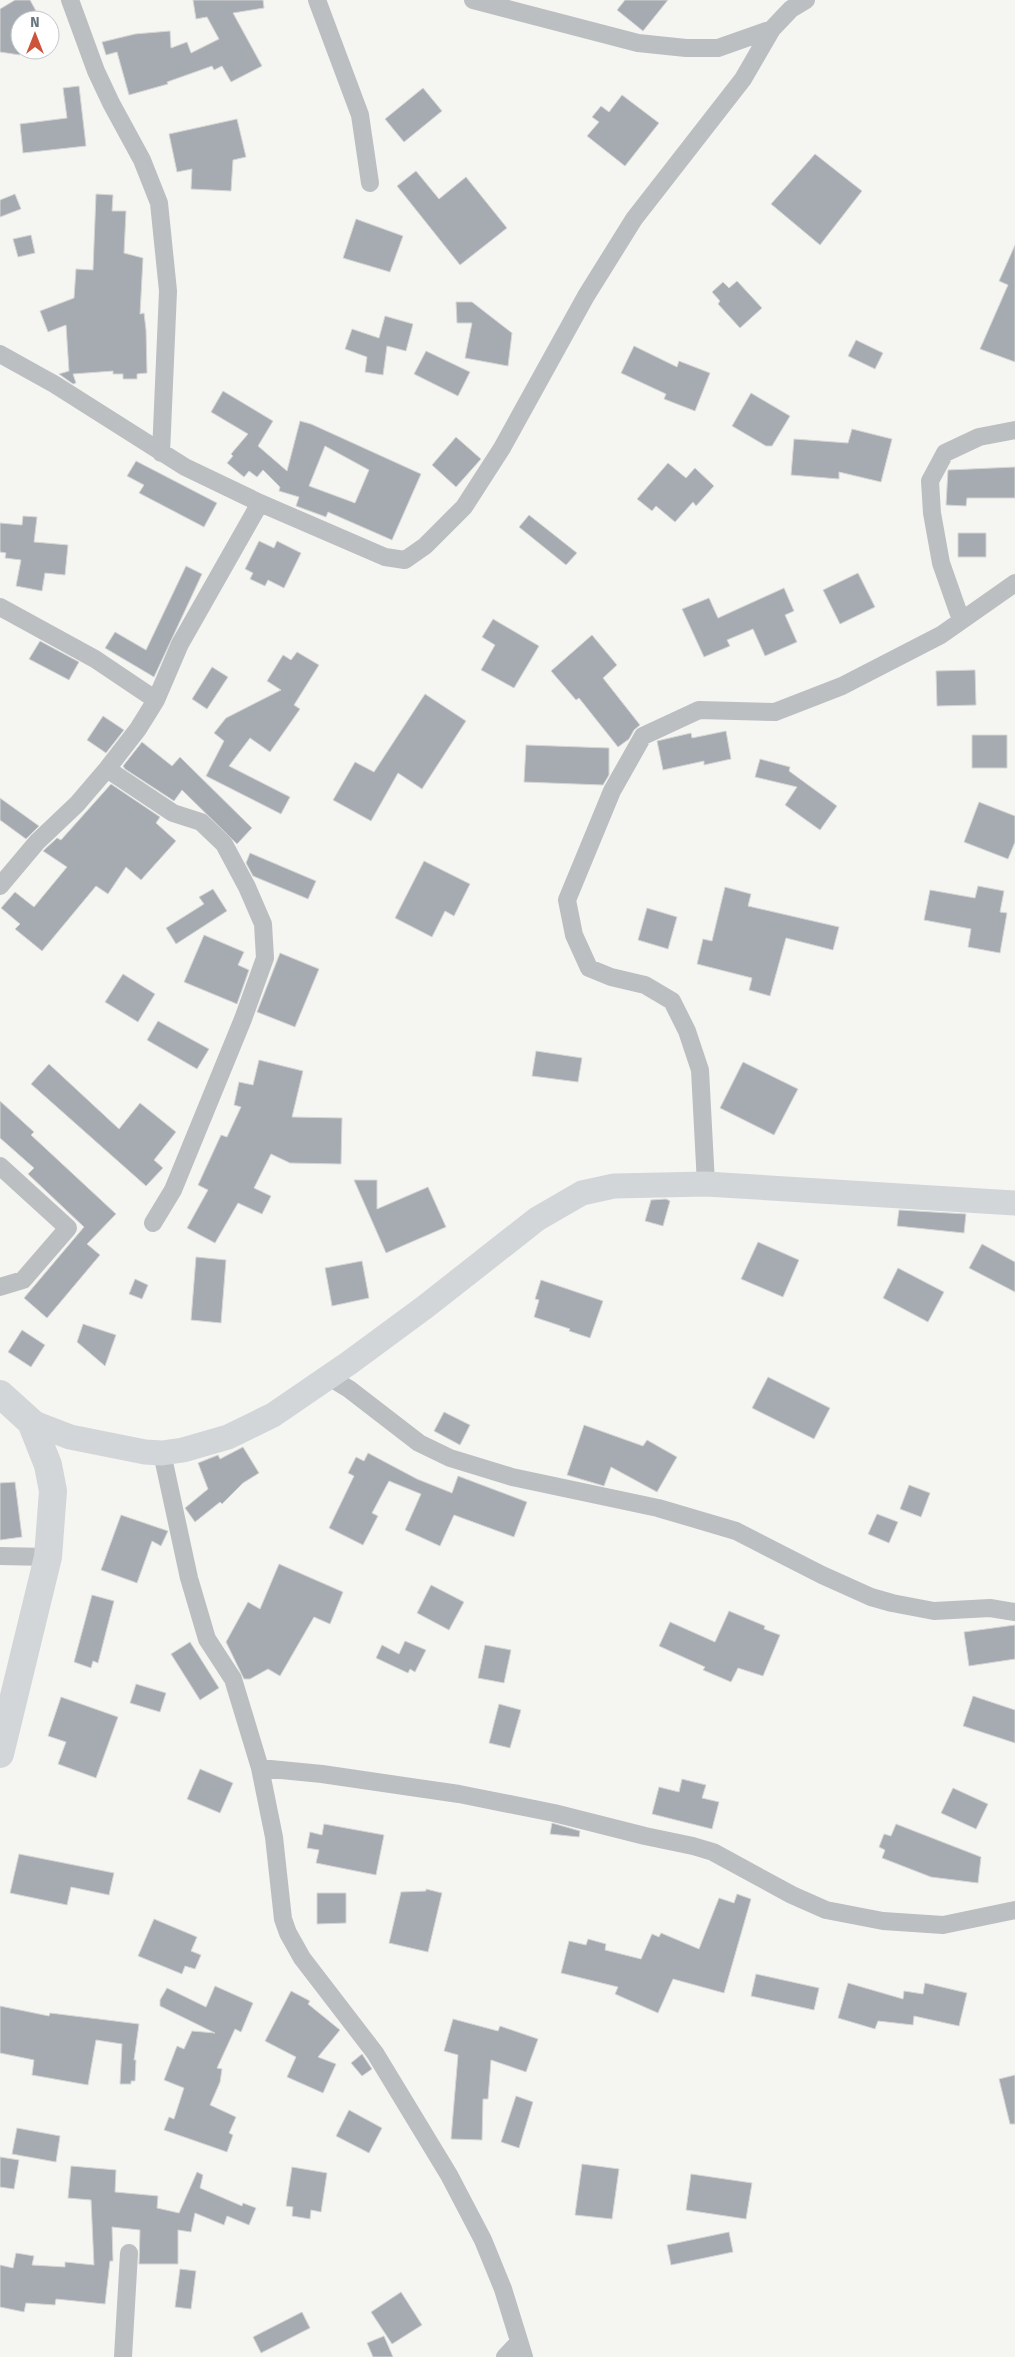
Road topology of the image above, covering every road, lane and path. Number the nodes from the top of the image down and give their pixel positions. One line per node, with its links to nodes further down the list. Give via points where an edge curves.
1 (70, 0): 9 (street, via 96,71 142,160 158,203 168,292)
2 (317, 0): 6 (street, via 360,115)
3 (473, 0): 5 (street, via 638,43 686,48 718,48)
4 (806, 0): 5 (street, via 791,9)
5 (772, 29): 10 (street, via 742,79 634,219 586,296 502,448 464,507 425,546 406,560 385,557)
6 (370, 183)
7 (0, 354): 9 (street, via 54,384)
8 (1015, 430): 13 (street, via 980,437 945,454 930,481 932,513 942,563)
9 (161, 453): 10 (street)
10 (260, 504): 14 (street, via 180,644)
11 (1015, 583): 13 (street)
12 (0, 606): 14 (street, via 95,659)
13 (962, 620): 18 (street, via 941,635 842,686 775,712 699,710 643,736 612,791 567,900 574,935 590,968 645,985 672,1001 687,1031 700,1070)
14 (156, 700): 15 (street)
15 (107, 769): 16 (street); 20 (street, via 173,813 201,822 224,844 263,924 265,958 243,1019 173,1190)
16 (0, 886)
17 (0, 1166): 21 (street, via 68,1228 24,1280)
18 (706, 1184): 19 (main road); 22 (main road, via 614,1186 582,1193 537,1219)
19 (1015, 1203)
20 (153, 1223)
21 (0, 1287)
22 (329, 1377): 25 (main road, via 250,1428 200,1447); 28 (street, via 419,1443 450,1458 512,1477 658,1508 736,1531 822,1575 870,1597 892,1603 934,1611 990,1608)
23 (0, 1394): 24 (main road)
24 (31, 1422): 25 (main road, via 70,1437); 27 (main road, via 48,1464 53,1491)
25 (162, 1453): 30 (street, via 189,1578 207,1639 233,1680)
26 (0, 1556): 27 (street)
27 (48, 1557): 29 (main road)
28 (1015, 1612)
29 (0, 1754)
30 (260, 1768): 31 (street, via 459,1794 693,1846 713,1852 826,1910 883,1921 943,1925); 33 (street, via 288,1934 302,1958 375,2053 449,2174 483,2240)
31 (1015, 1910)
32 (129, 2253): 34 (street)
33 (522, 2349): 35 (street)
34 (123, 2357)
35 (505, 2357)

